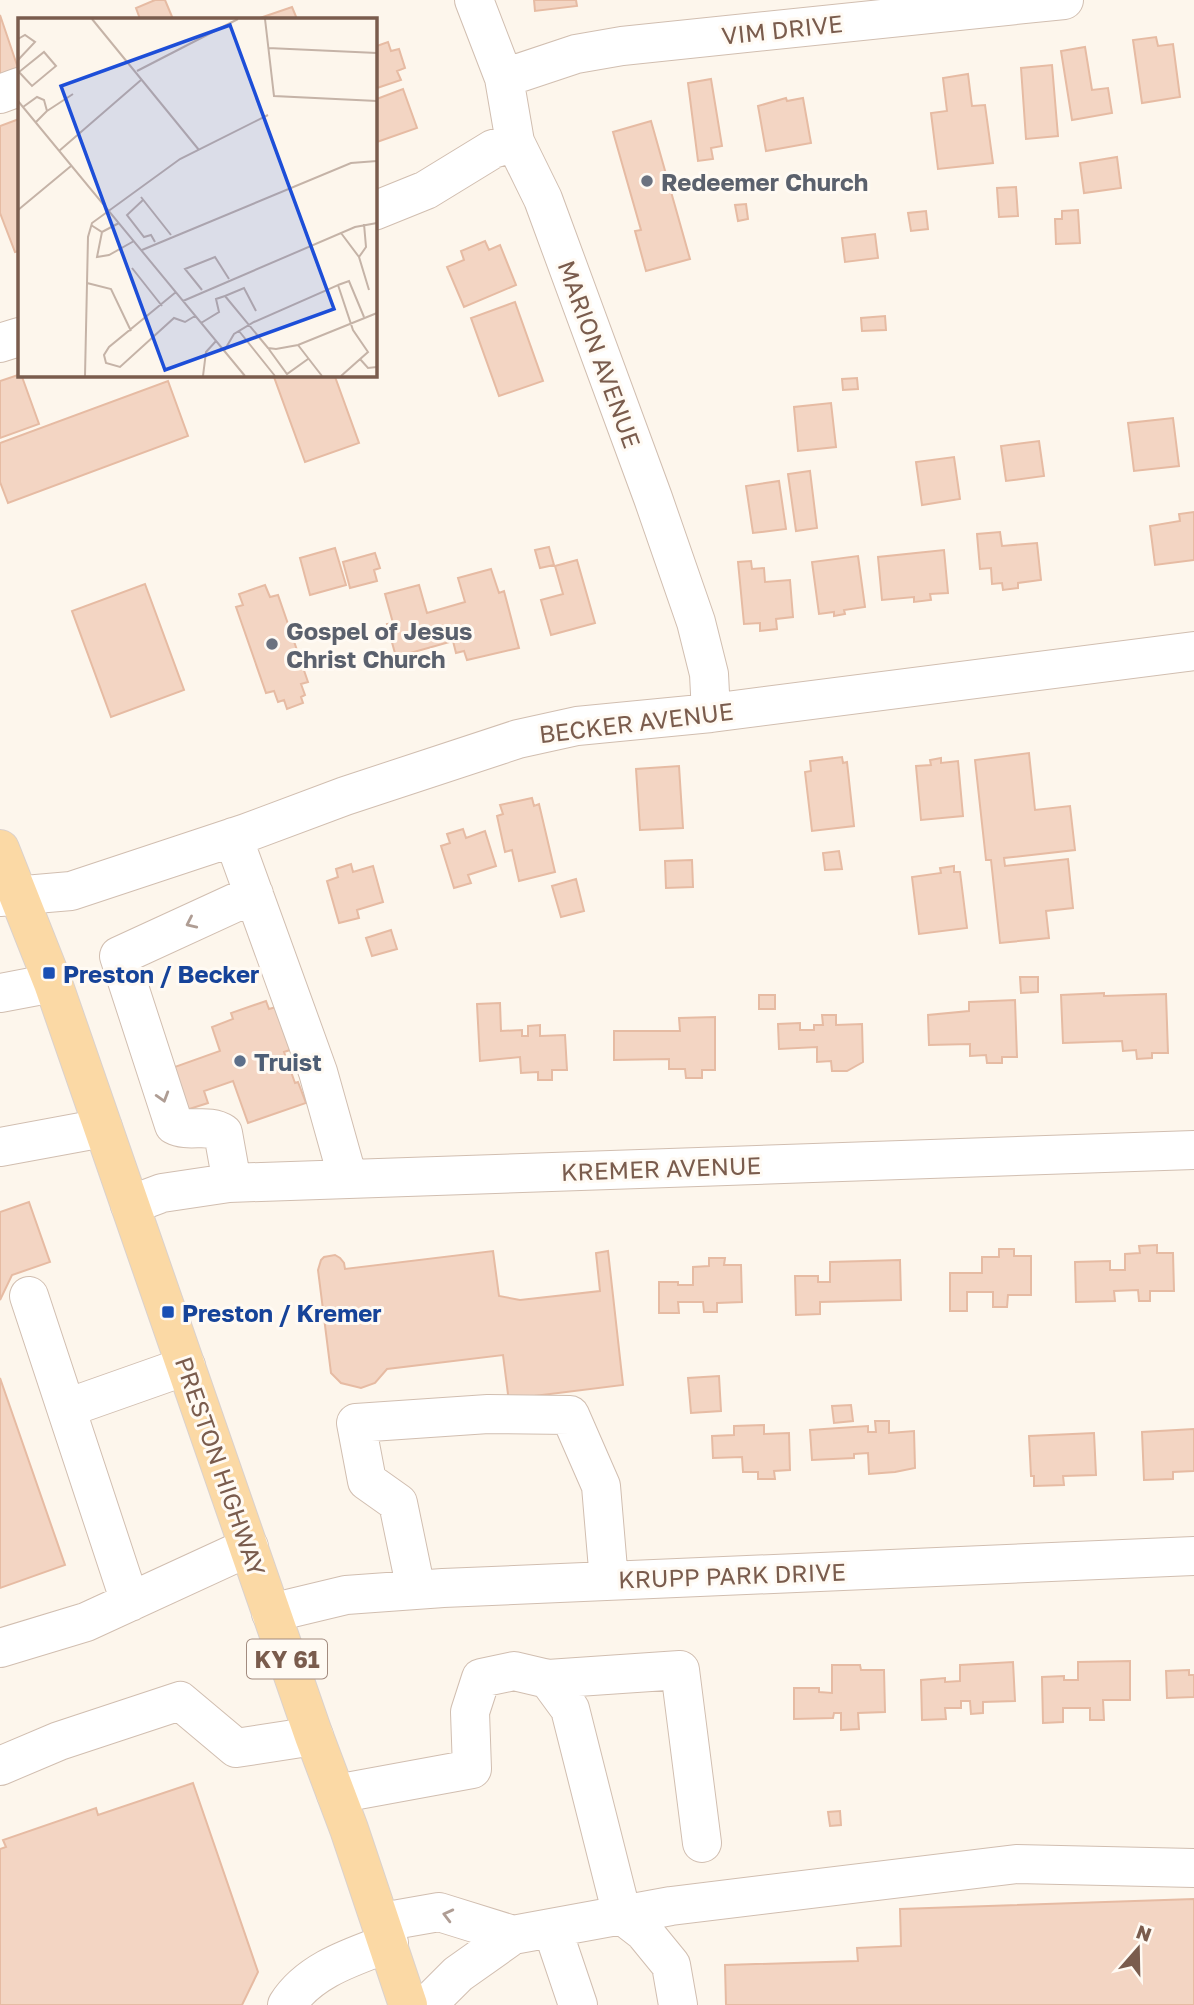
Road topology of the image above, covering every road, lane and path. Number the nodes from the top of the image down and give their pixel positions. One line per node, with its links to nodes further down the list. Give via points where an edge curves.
1 (474, 0): 3 (street, MARION AVENUE)
2 (1064, 0): 3 (street, VIM DRIVE, via 622,46 576,54)
3 (504, 78): 6 (street, MARION AVENUE)
4 (18, 87): 5 (street)
5 (0, 94)
6 (515, 142): 7 (street, via 492,149 426,190); 11 (street, MARION AVENUE, via 543,199 696,622 709,674)
7 (376, 210)
8 (18, 337): 9 (street)
9 (0, 344)
10 (1194, 651): 11 (street, BECKER AVENUE)
11 (711, 713): 12 (street, BECKER AVENUE, via 577,726 517,739)
12 (233, 837): 14 (street); 15 (street, BECKER AVENUE, via 71,891)
13 (0, 849): 15 (main road, PRESTON HIGHWAY / KY 61)
14 (254, 894): 21 (street, via 318,1072); 22 (street, one-way to 22, via 119,956 174,1125 223,1133)
15 (8, 896): 16 (main road, PRESTON HIGHWAY / KY 61)
16 (53, 983): 17 (street); 18 (main road, PRESTON HIGHWAY / KY 61)
17 (0, 993)
18 (103, 1128): 19 (street); 23 (main road, PRESTON HIGHWAY / KY 61)
19 (0, 1147)
20 (1194, 1150): 21 (street, KREMER AVENUE)
21 (348, 1179): 22 (street, KREMER AVENUE)
22 (232, 1183): 23 (street, KREMER AVENUE, via 162,1193)
23 (130, 1205): 25 (main road, PRESTON HIGHWAY / KY 61)
24 (29, 1296): 26 (street)
25 (186, 1366): 26 (street); 27 (main road, PRESTON HIGHWAY / KY 61)
26 (67, 1408): 31 (street)
27 (249, 1547): 31 (street); 32 (main road, PRESTON HIGHWAY / KY 61)
28 (1194, 1556): 29 (street, KRUPP PARK DRIVE)
29 (610, 1581): 30 (street, KRUPP PARK DRIVE); 30 (street, via 601,1486 570,1415 488,1414 356,1423 367,1481 398,1503)
30 (416, 1590): 32 (street, KRUPP PARK DRIVE, via 346,1595)
31 (130, 1602): 33 (street, via 86,1622)
32 (271, 1613): 35 (main road, PRESTON HIGHWAY / KY 61)
33 (0, 1648)
34 (548, 1679): 37 (street, via 514,1671 481,1678 470,1712 472,1769); 38 (street, via 680,1670); 40 (street, via 570,1709)
35 (314, 1737): 36 (street, via 236,1748 180,1702 59,1741); 37 (main road, PRESTON HIGHWAY / KY 61)
36 (0, 1766)
37 (336, 1794): 42 (main road, PRESTON HIGHWAY / KY 61)
38 (702, 1843)
39 (1194, 1868): 40 (street, via 1016,1864)
40 (622, 1915): 41 (street); 48 (street, via 644,1932 671,1965)
41 (552, 1928): 43 (street); 47 (street)
42 (385, 1933): 43 (street, one-way to 42, via 439,1912); 44 (street, via 317,1974); 45 (main road, PRESTON HIGHWAY / KY 61)
43 (513, 1935): 46 (street, via 458,1974)
44 (287, 2005)
45 (408, 2005)
46 (427, 2005)
47 (578, 2005)
48 (678, 2005)

